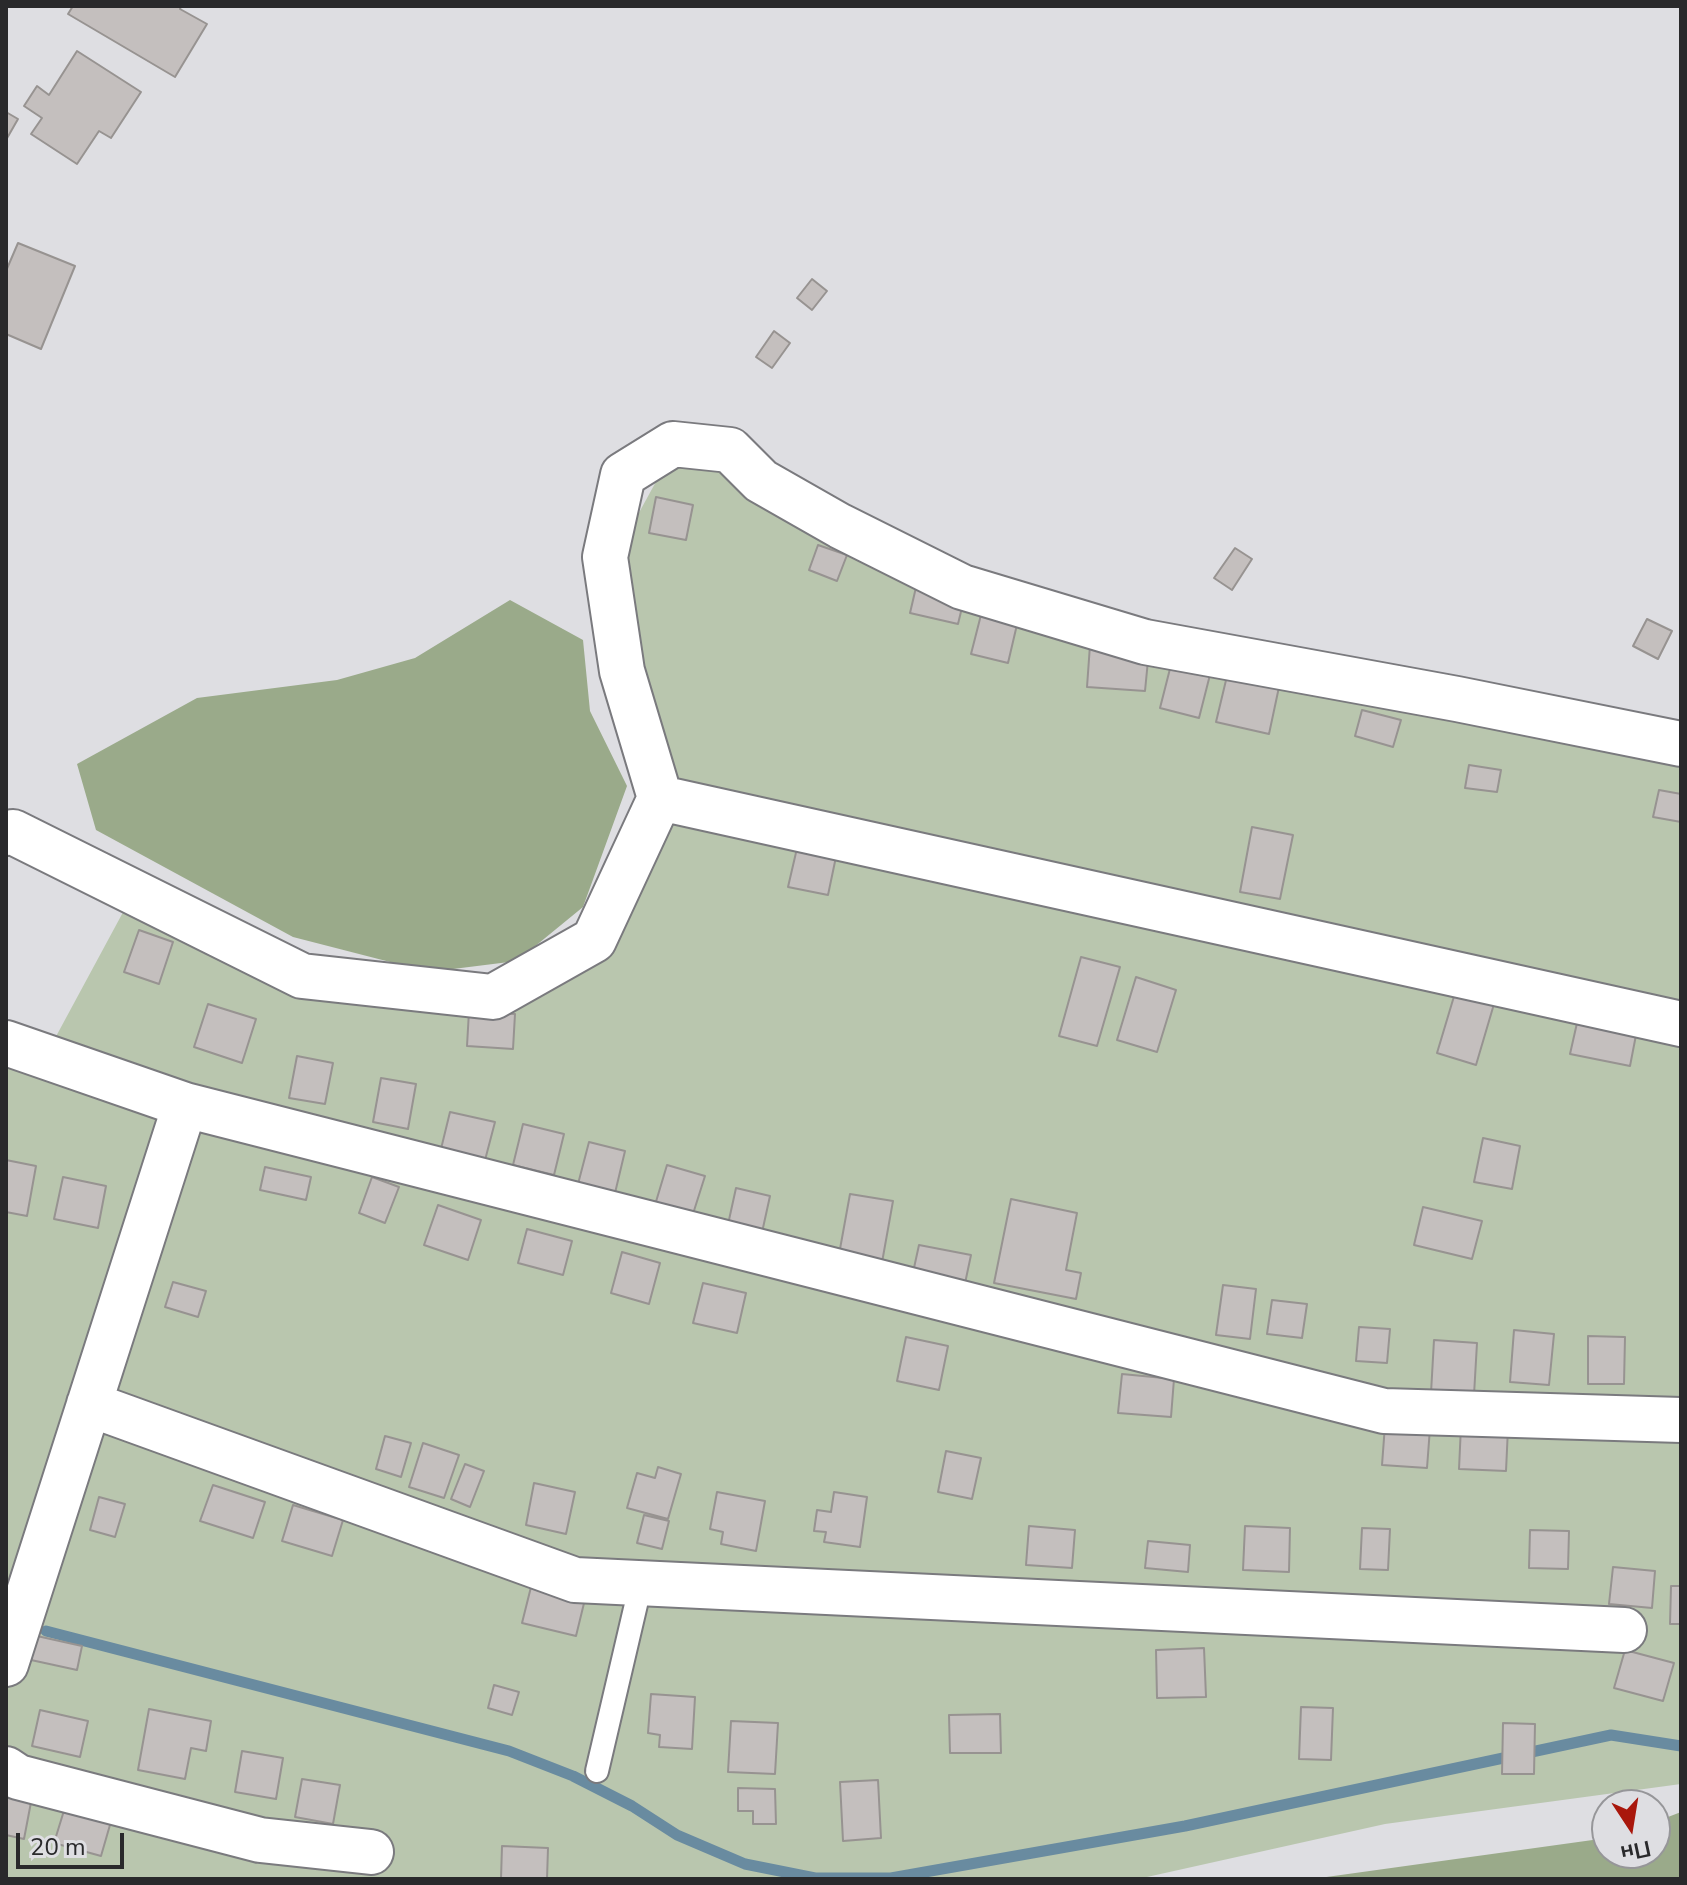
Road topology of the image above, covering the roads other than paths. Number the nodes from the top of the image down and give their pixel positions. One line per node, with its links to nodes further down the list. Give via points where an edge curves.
1 (1681, 744): 2 (street, via 1145,642 962,587 761,481 730,450 673,444 623,475 605,557 622,671)
2 (660, 798): 3 (street, via 594,940 493,997 302,976); 4 (street)
3 (6, 833)
4 (1681, 1024)
5 (6, 1043): 6 (street)
6 (185, 1105): 7 (street); 8 (street, via 1384,1411)
7 (89, 1404): 9 (street, via 575,1580); 11 (street)
8 (1681, 1420)
9 (641, 1583): 10 (street); 13 (lane)
10 (1624, 1630)
11 (6, 1664)
12 (6, 1769): 14 (street, via 18,1777 260,1840)
13 (597, 1771)
14 (371, 1852)

